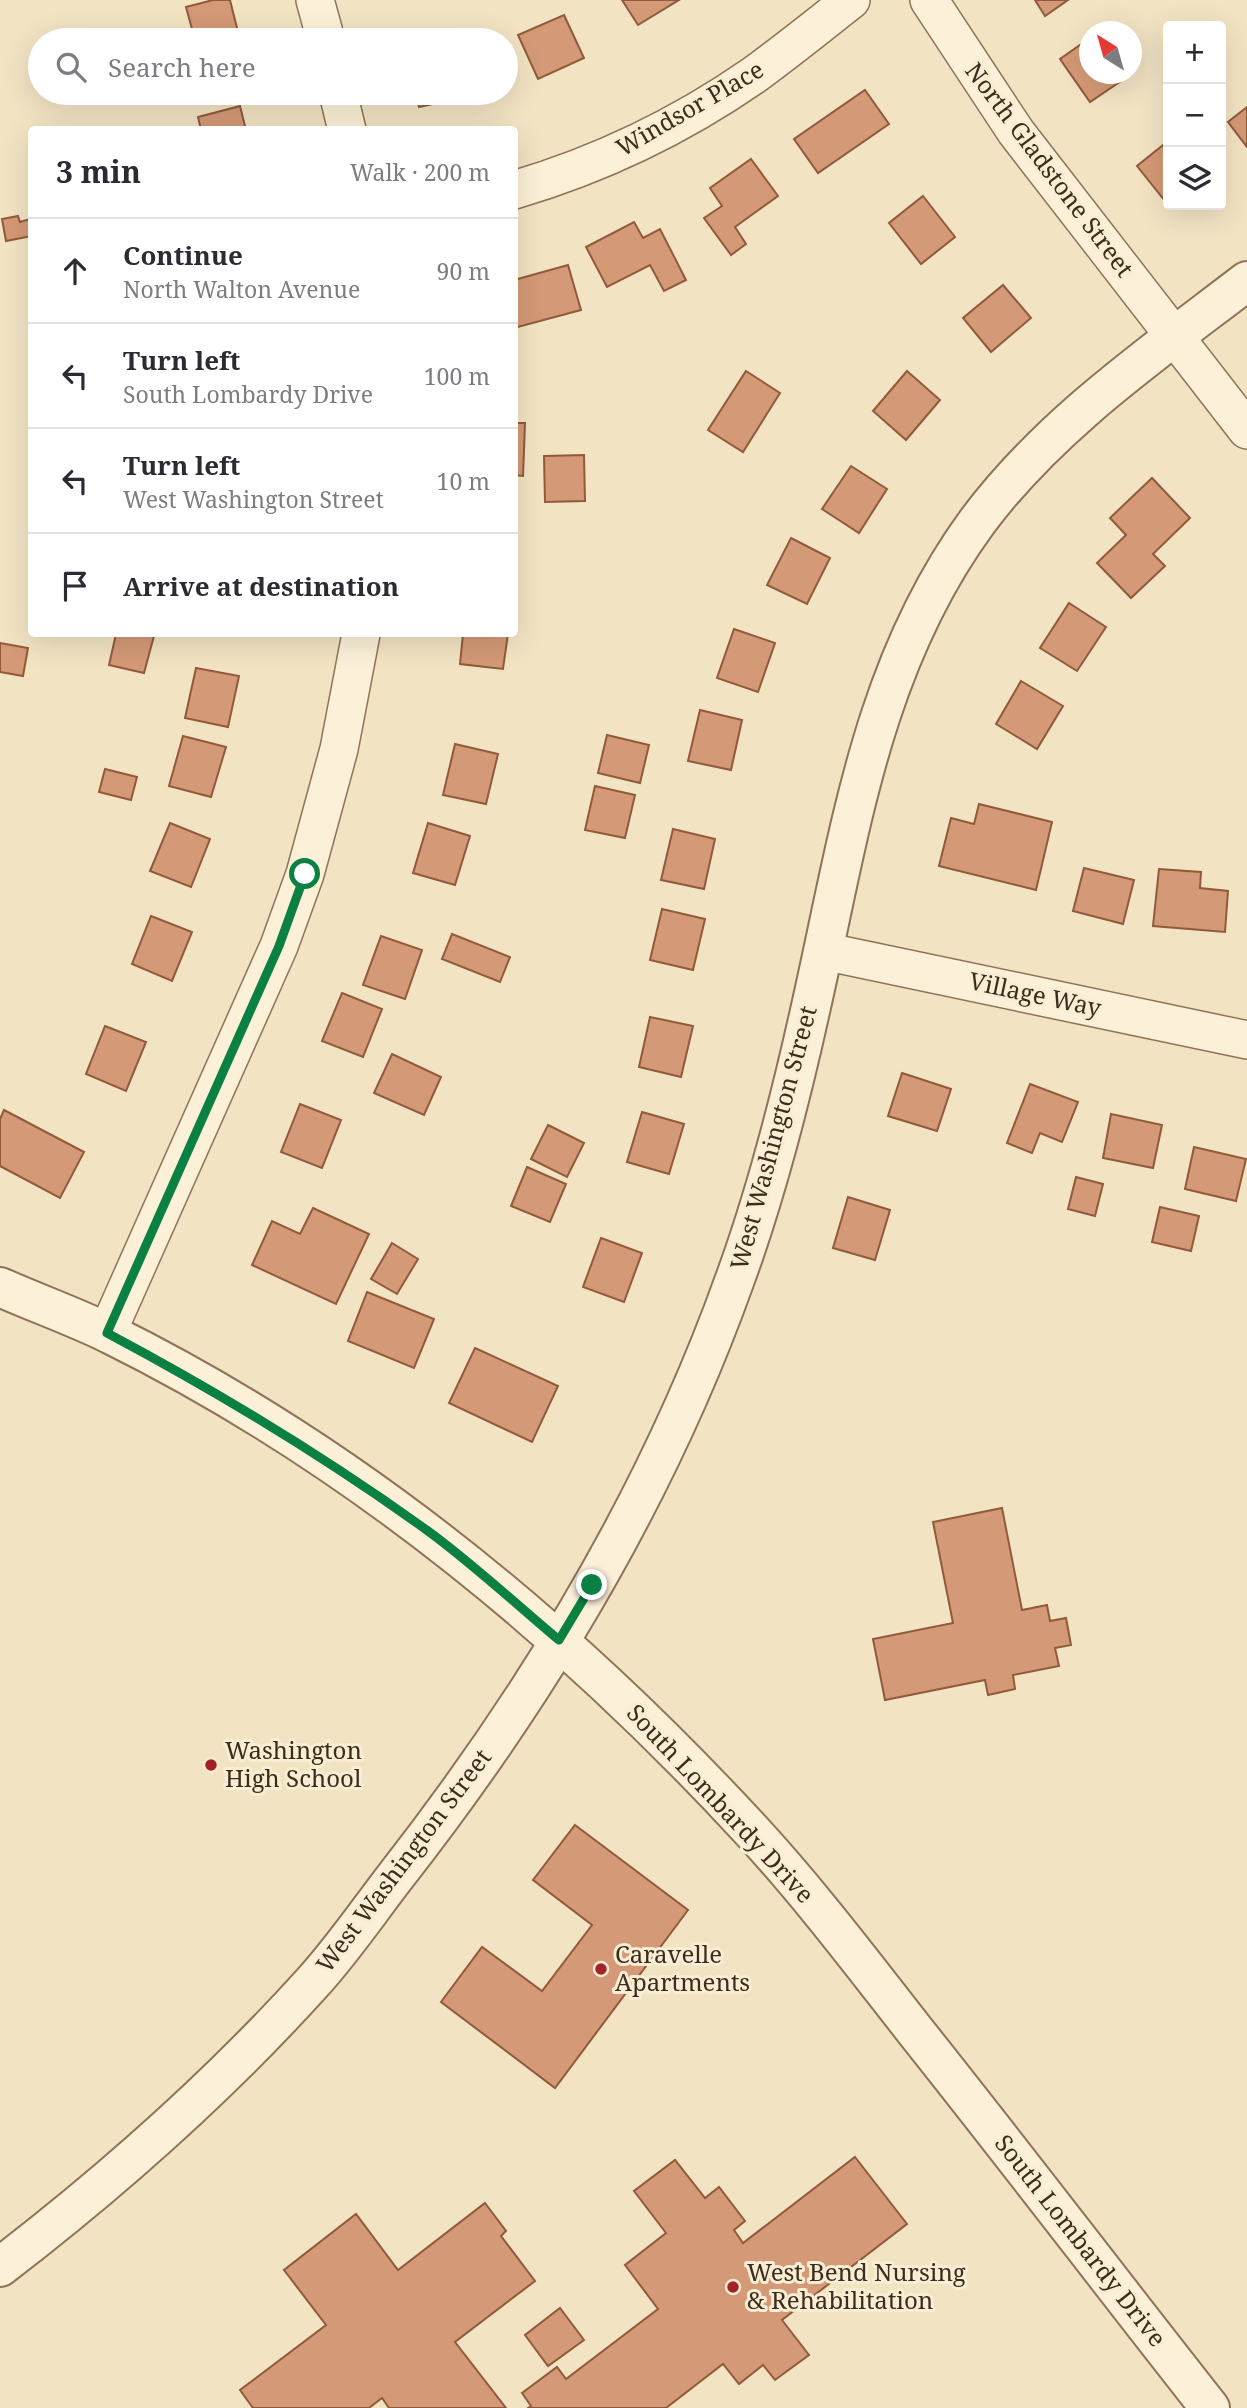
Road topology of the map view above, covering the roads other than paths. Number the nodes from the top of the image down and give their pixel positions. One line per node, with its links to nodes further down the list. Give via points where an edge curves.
1 (315, 0): 4 (street)
2 (851, 0): 7 (street, Windsor Place, via 753,76 680,119 599,161)
3 (929, 0): 9 (street, North Gladstone Street, via 1016,132)
4 (323, 28)
5 (341, 105): 6 (street)
6 (346, 126)
7 (518, 189)
8 (1247, 281): 9 (street, West Washington Street)
9 (1176, 335): 10 (street, North Gladstone Street); 12 (street, West Washington Street, via 1030,459 977,523 925,604 866,754)
10 (1247, 430)
11 (359, 637): 15 (street, via 339,749 305,874 279,946)
12 (822, 951): 13 (street, Village Way); 16 (street, West Washington Street, via 762,1197 734,1283 667,1449)
13 (1247, 1040)
14 (0, 1287): 15 (street, South Lombardy Drive)
15 (107, 1333): 16 (street, South Lombardy Drive, via 201,1383 318,1455 430,1533)
16 (559, 1640): 17 (street, West Washington Street, via 455,1801 317,1978 130,2161); 18 (street, South Lombardy Drive, via 653,1727 821,1913)
17 (0, 2267)
18 (1210, 2408)

